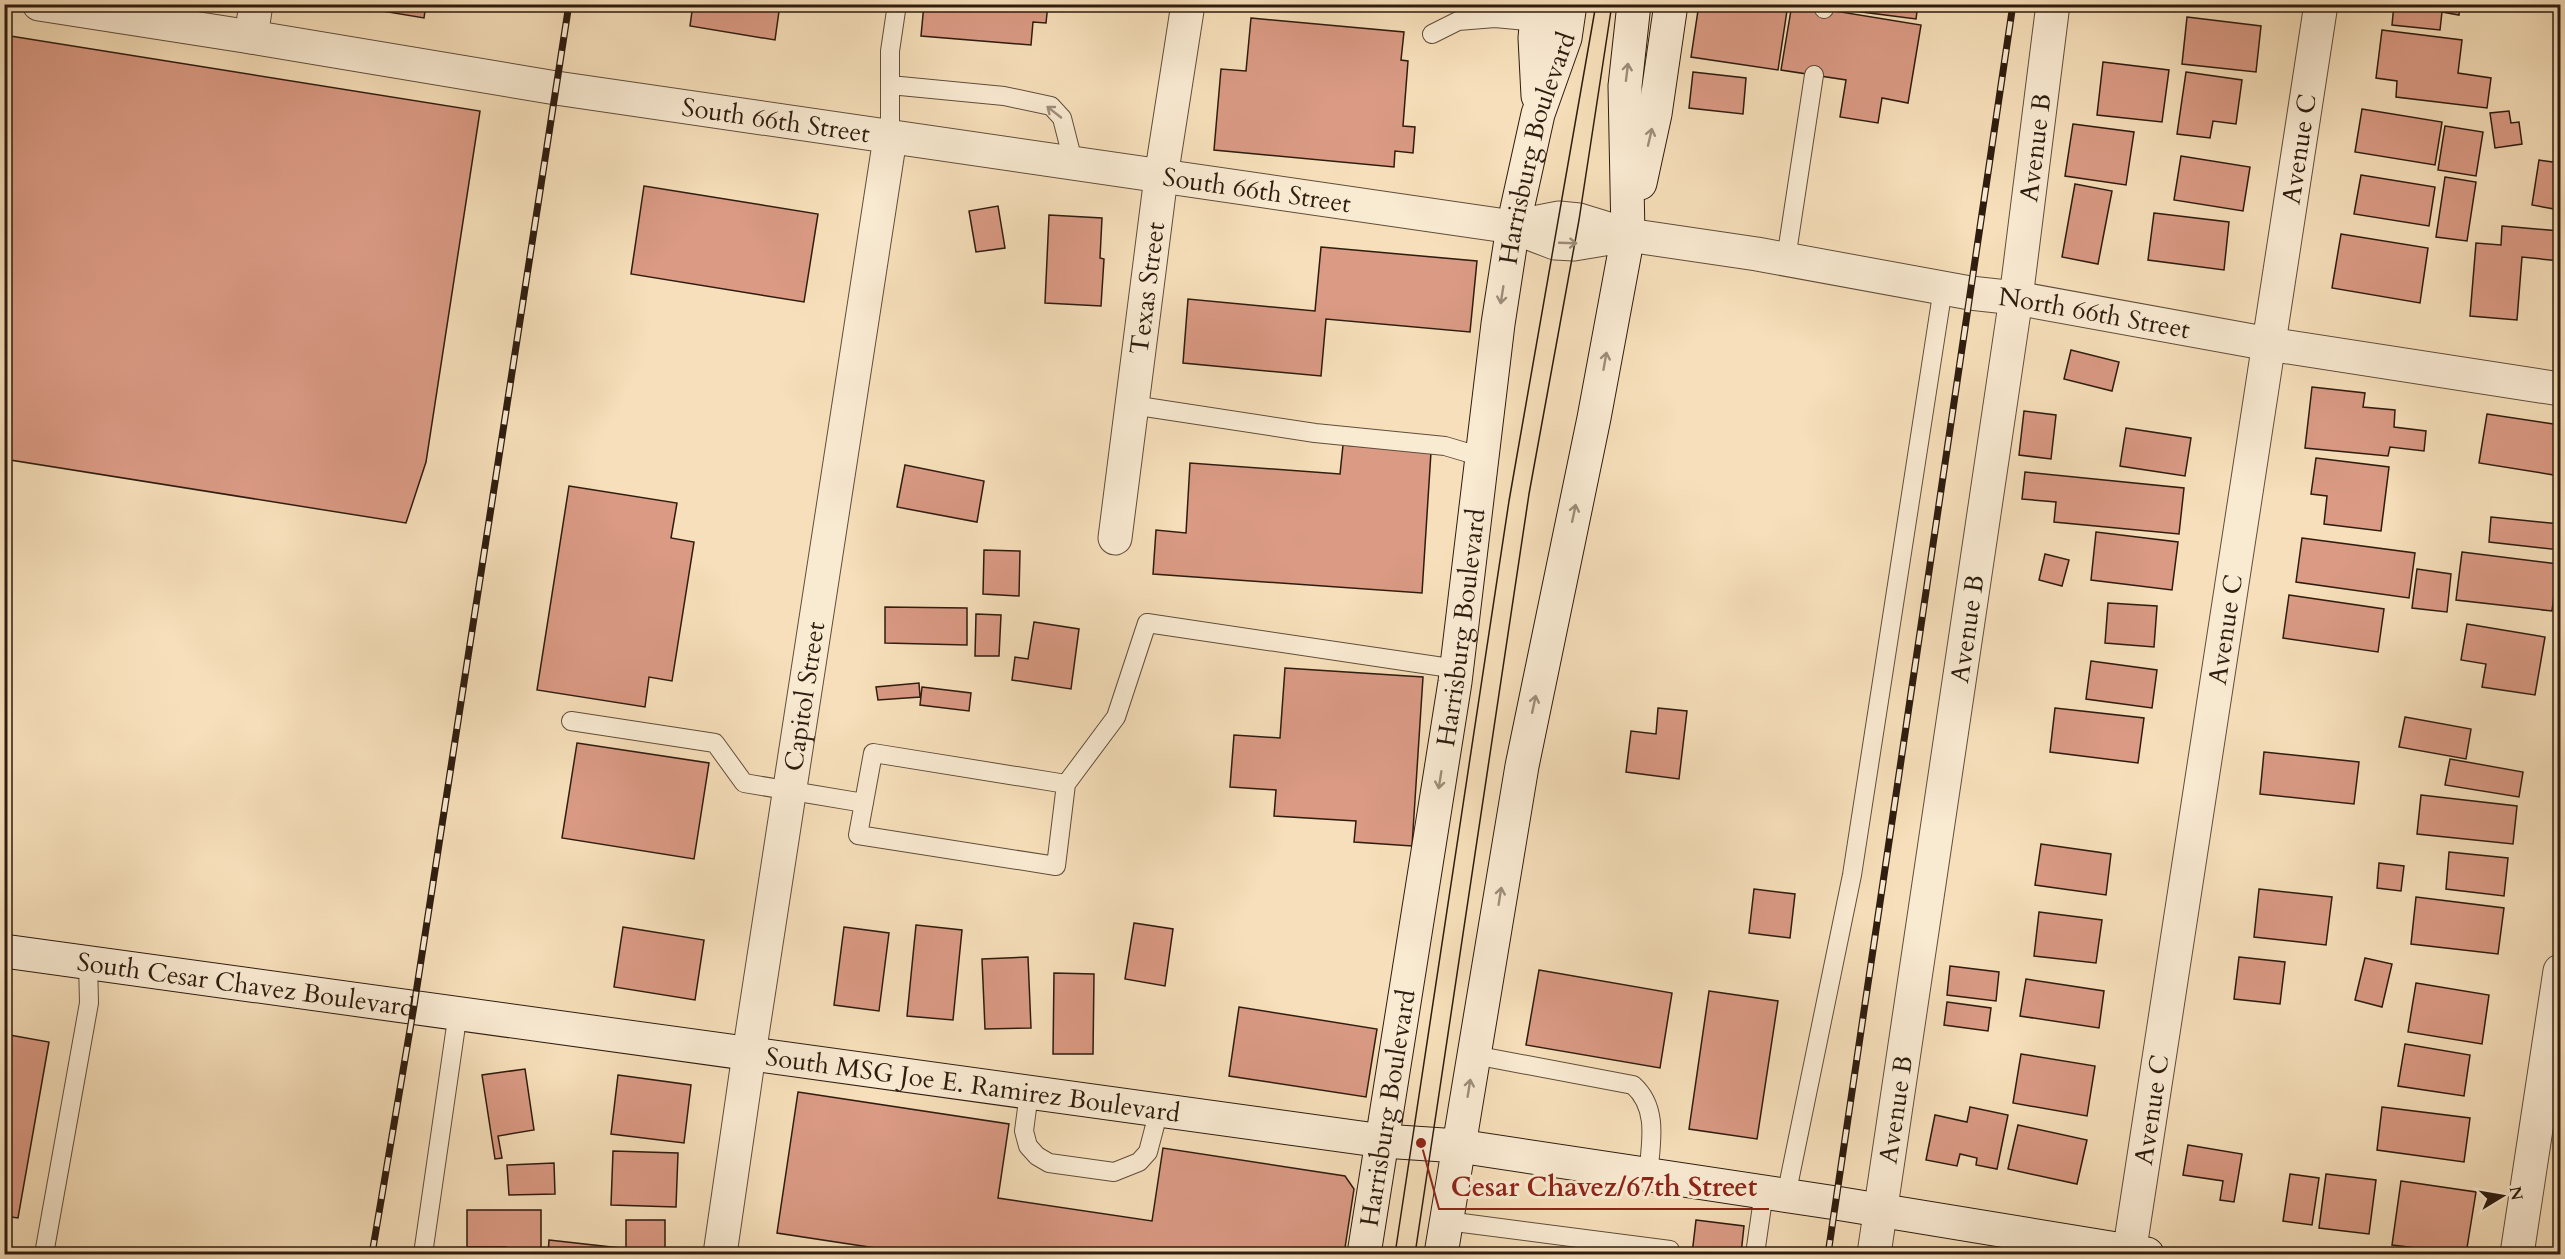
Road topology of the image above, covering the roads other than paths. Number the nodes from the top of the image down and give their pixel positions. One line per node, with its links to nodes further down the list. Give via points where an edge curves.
1 (39, 4): 12 (street, South 66th Street)
2 (256, 4): 12 (street)
3 (897, 4): 14 (lane)
4 (1188, 4): 18 (street, Texas Street)
5 (1570, 4): 15 (street, Harrisburg Boulevard, via 1566,38)
6 (1634, 4): 20 (street, one-way to 6, via 1625,86)
7 (1671, 4): 20 (street, one-way to 7, via 1655,114)
8 (2053, 4): 23 (street, Avenue B)
9 (2320, 4): 24 (street, Avenue C)
10 (1538, 13): 11 (lane, via 1458,21); 15 (street)
11 (1432, 34)
12 (251, 37): 16 (street, South 66th Street)
13 (1814, 75): 21 (lane)
14 (890, 84): 16 (lane); 17 (lane, one-way to 14, via 1062,118 1050,106 1004,96)
15 (1538, 114): 19 (street, Harrisburg Boulevard)
16 (890, 138): 17 (street, South 66th Street); 32 (street, Capitol Street)
17 (1074, 165): 18 (street, South 66th Street)
18 (1161, 177): 19 (street, South 66th Street); 26 (street, Texas Street)
19 (1513, 226): 20 (street, South 66th Street, via 1559,218); 27 (street, Harrisburg Boulevard, one-way to 27)
20 (1628, 235): 21 (street, North 66th Street); 39 (street, one-way to 20, via 1522,766)
21 (1786, 259): 22 (street, North 66th Street)
22 (1943, 288): 23 (street, North 66th Street); 45 (lane, via 1852,875)
23 (2016, 298): 24 (street, North 66th Street); 46 (street, Avenue B)
24 (2269, 344): 25 (street, North 66th Street); 56 (street, Avenue C)
25 (2560, 389)
26 (1132, 405): 27 (lane, via 1315,433 1445,446); 28 (street, Texas Street)
27 (1482, 457): 29 (street, Harrisburg Boulevard)
28 (1115, 538)
29 (1457, 669): 31 (lane, via 1147,623 1116,717); 42 (street, Harrisburg Boulevard, one-way to 42)
30 (571, 720): 32 (lane, via 716,743 744,783)
31 (1066, 784): 33 (lane, via 873,753); 33 (lane, via 1056,866 858,835)
32 (790, 792): 33 (lane); 38 (street, Capitol Street)
33 (864, 803)
34 (4, 951): 35 (street, South Cesar Chavez Boulevard)
35 (88, 962): 37 (street, South Cesar Chavez Boulevard); 49 (lane, via 89,1003)
36 (2560, 971): 57 (street)
37 (472, 1015): 38 (street, South MSG Joe E. Ramirez Boulevard); 50 (lane)
38 (749, 1054): 40 (street, South MSG Joe E. Ramirez Boulevard); 51 (street, Capitol Street)
39 (1474, 1055): 43 (street, one-way to 39); 44 (lane, via 1633,1085 1650,1110)
40 (1029, 1093): 41 (street, South MSG Joe E. Ramirez Boulevard); 41 (lane, via 1024,1131 1028,1146 1037,1156 1049,1163 1114,1172 1139,1162 1148,1152)
41 (1159, 1110): 42 (street, South MSG Joe E. Ramirez Boulevard)
42 (1383, 1141): 43 (street, South MSG Joe E. Ramirez Boulevard); 52 (street, Harrisburg Boulevard)
43 (1459, 1146): 44 (street, South MSG Joe E. Ramirez Boulevard); 47 (street)
44 (1648, 1175): 45 (street, South MSG Joe E. Ramirez Boulevard)
45 (1775, 1194): 46 (street, South MSG Joe E. Ramirez Boulevard); 54 (lane)
46 (1880, 1210): 55 (street, Avenue B); 56 (street, South MSG Joe E. Ramirez Boulevard)
47 (1447, 1221): 48 (lane); 53 (street)
48 (1670, 1250)
49 (44, 1254)
50 (423, 1254)
51 (720, 1254)
52 (1364, 1254)
53 (1441, 1254)
54 (1755, 1254)
55 (1874, 1254)
56 (2135, 1254)
57 (2517, 1254)

